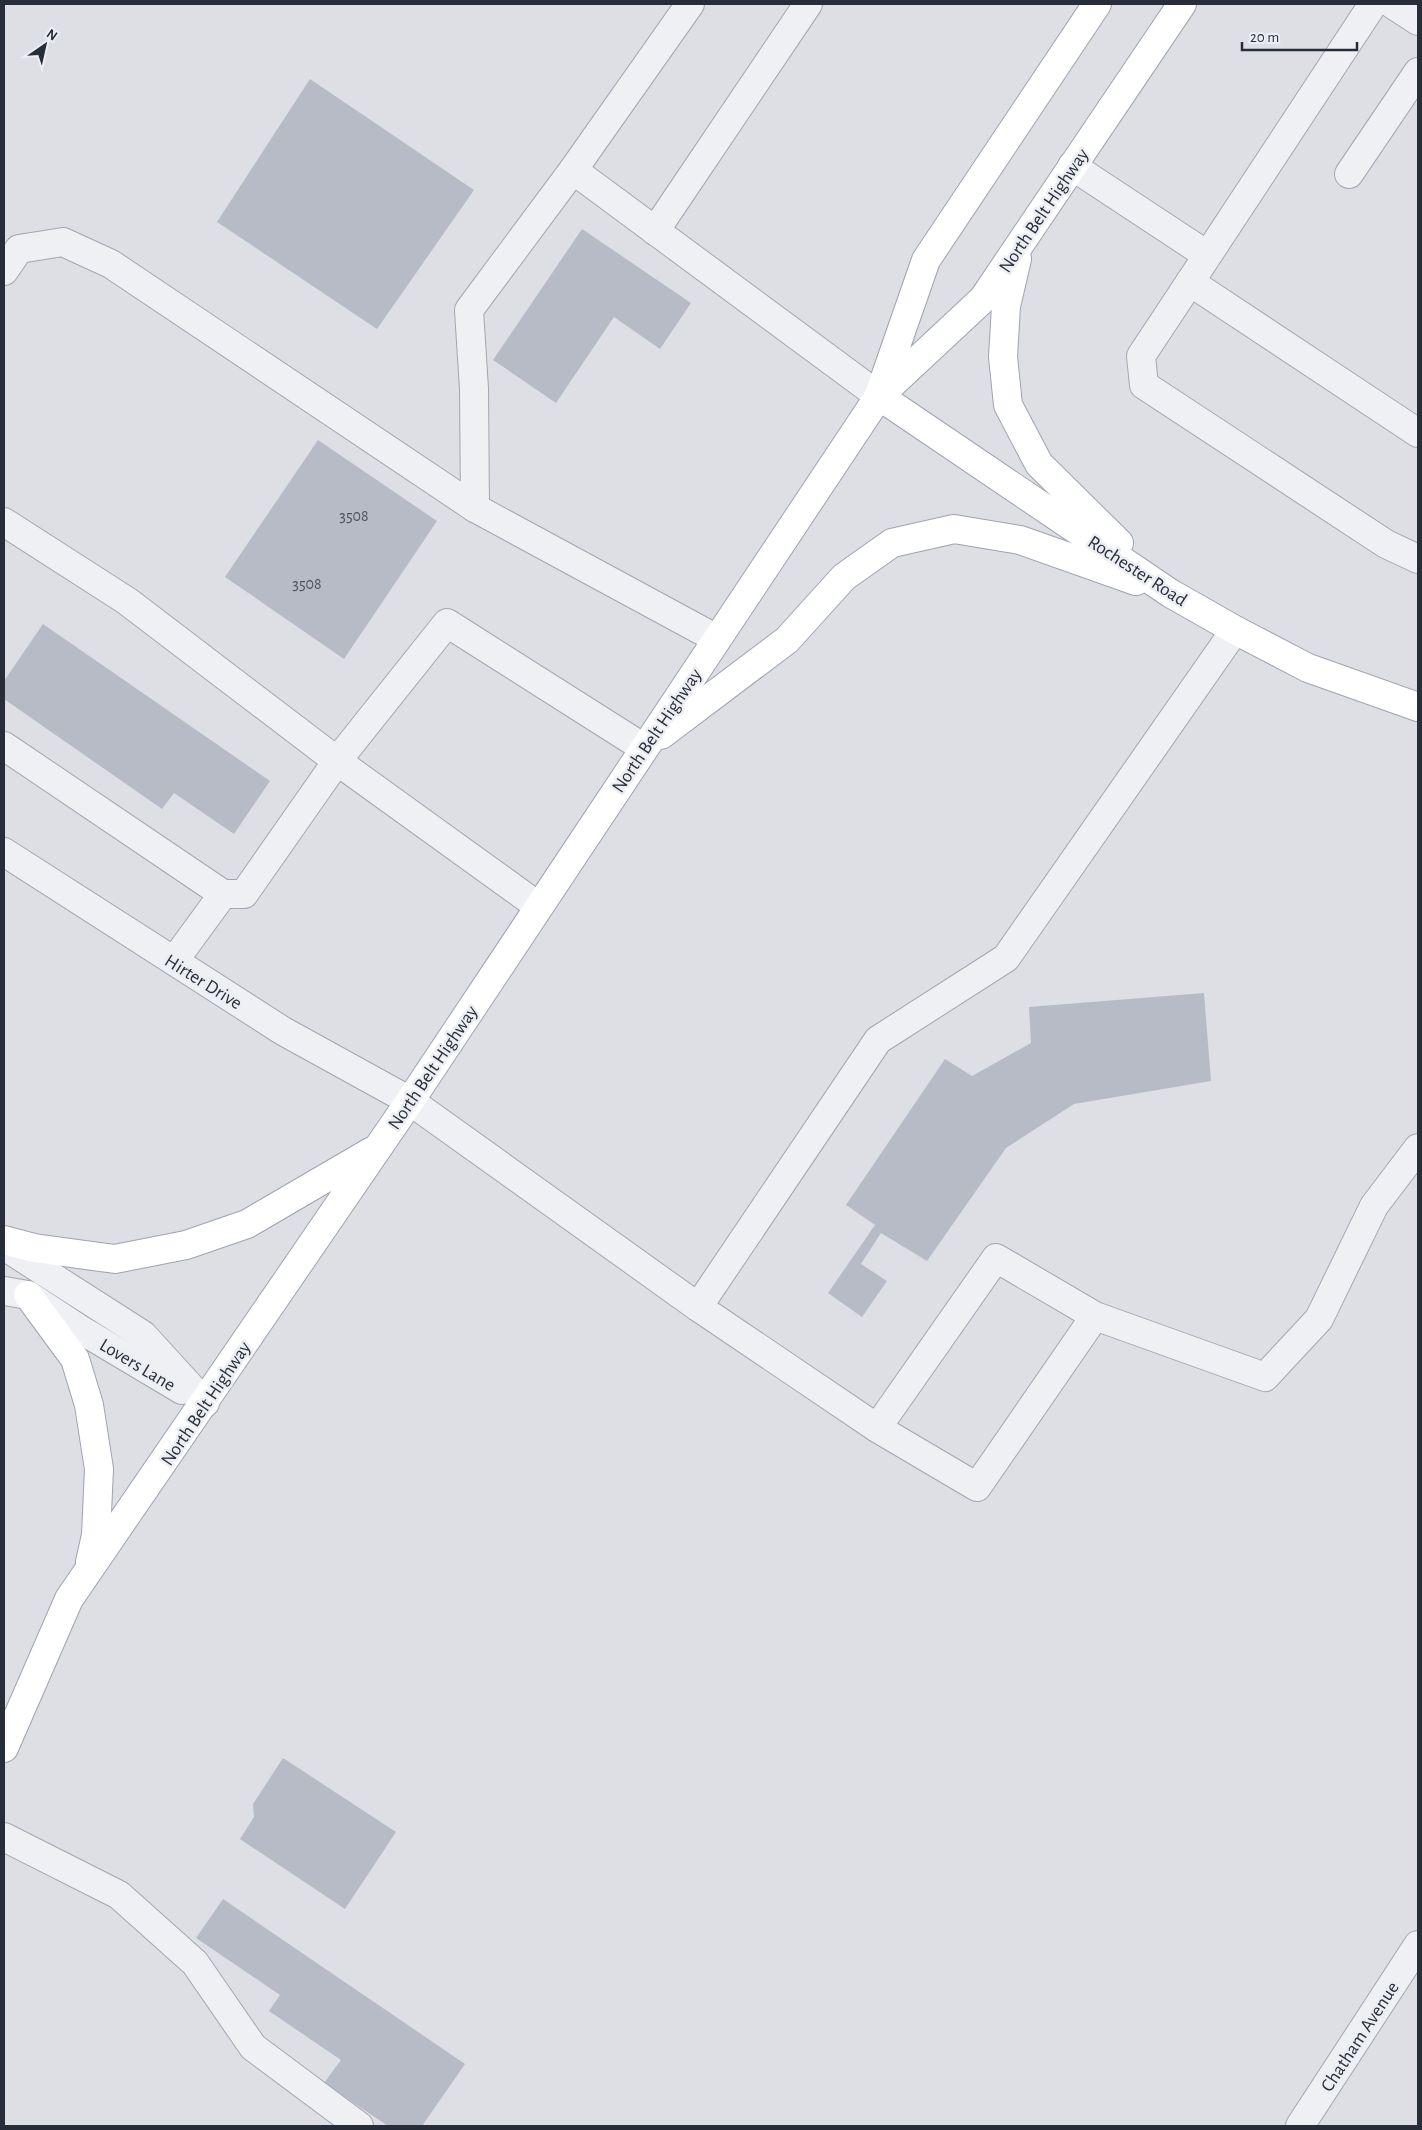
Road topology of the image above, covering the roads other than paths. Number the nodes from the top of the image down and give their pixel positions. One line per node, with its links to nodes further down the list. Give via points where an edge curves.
1 (690, 4): 10 (street)
2 (808, 4): 12 (street)
3 (1097, 4): 17 (main road, North Belt Highway, via 926,260)
4 (1182, 4): 9 (main road, North Belt Highway)
5 (1373, 4): 14 (street)
6 (1392, 4): 7 (street)
7 (1418, 21)
8 (1418, 72): 11 (street)
9 (1072, 166): 13 (main road, North Belt Highway); 14 (street)
10 (573, 170): 12 (street); 19 (street, via 469,310 474,389)
11 (1349, 174)
12 (655, 231): 17 (street)
13 (1022, 241): 17 (main road, North Belt Highway, via 983,299); 22 (main road, via 1006,306 1003,358 1008,405 1038,464)
14 (1207, 255): 16 (street)
15 (4, 271): 19 (street, via 19,249 63,242 111,264)
16 (1190, 282): 18 (street); 21 (street, via 1141,356 1144,385 1386,544)
17 (879, 396): 22 (main road, Rochester Road); 24 (main road, North Belt Highway)
18 (1418, 433)
19 (475, 508): 24 (street)
20 (4, 522): 28 (street, via 127,601)
21 (1418, 559)
22 (1170, 593): 23 (main road, Rochester Road); 27 (main road, via 1020,540 954,529 892,543 844,577 787,640)
23 (1235, 630): 25 (main road, Rochester Road, via 1308,668); 39 (street, via 1006,958 878,1040)
24 (717, 639): 27 (main road, North Belt Highway)
25 (1418, 707)
26 (4, 746): 30 (street)
27 (644, 748): 28 (street, via 447,624); 31 (main road, North Belt Highway)
28 (337, 761): 30 (street, via 244,894); 31 (street)
29 (4, 852): 32 (street, Hirter Drive)
30 (223, 894): 32 (street)
31 (538, 906): 33 (main road, North Belt Highway)
32 (174, 960): 33 (street, Hirter Drive, via 283,1031)
33 (410, 1101): 34 (main road, North Belt Highway); 39 (street, Hirter Drive)
34 (378, 1148): 36 (main road, via 247,1224 186,1245 114,1259 34,1248); 41 (main road, North Belt Highway)
35 (1418, 1148): 40 (street, via 1374,1206 1319,1320 1265,1377)
36 (4, 1240)
37 (4, 1246): 41 (street, Lovers Lane, via 143,1336)
38 (16, 1293): 41 (street, Lovers Lane); 43 (main road, via 75,1359 89,1405 99,1469 96,1535)
39 (698, 1307): 42 (street, Hirter Drive)
40 (1095, 1316): 42 (street, via 996,1258); 42 (street, Hirter Drive, via 977,1487)
41 (205, 1403): 43 (main road, North Belt Highway)
42 (876, 1428)
43 (87, 1574): 44 (main road, North Belt Highway, via 70,1599)
44 (4, 1748)
45 (4, 1837): 47 (street, via 119,1895 195,1964 253,2047)
46 (1418, 1945): 48 (street, Chatham Avenue)
47 (359, 2126)
48 (1300, 2126)

